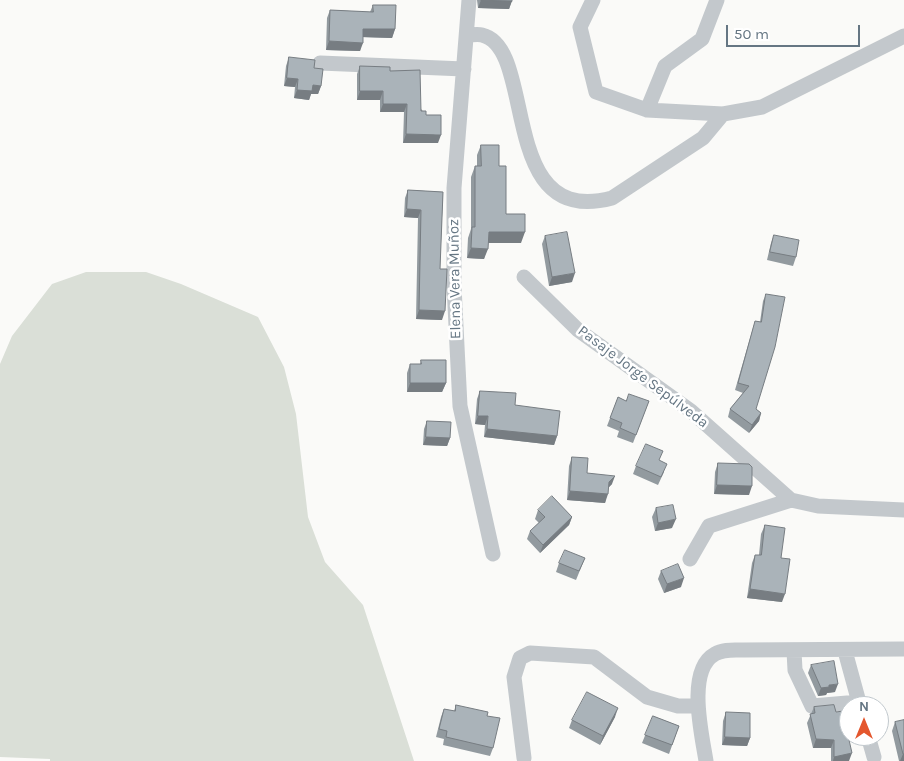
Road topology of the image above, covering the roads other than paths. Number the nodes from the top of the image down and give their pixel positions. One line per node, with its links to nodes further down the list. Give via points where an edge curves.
1 (469, 0): 4 (street, Elena Vera Muñoz)
2 (593, 0): 8 (street, via 580,27 596,92)
3 (717, 0): 8 (street, via 702,39 665,66)
4 (467, 35): 7 (street, Elena Vera Muñoz); 9 (street, via 483,35 498,47 510,71 525,138 540,173 562,196 582,201 612,198 703,138)
5 (904, 36): 9 (street, via 762,107)
6 (320, 63): 7 (street)
7 (464, 69): 13 (street, Elena Vera Muñoz, via 454,188 454,286 460,406)
8 (647, 110): 9 (street)
9 (723, 114)
10 (524, 277): 11 (street, Pasaje Jorge Sepúlveda, via 578,330 691,411)
11 (791, 500): 12 (street, Pasaje Jorge Sepúlveda, via 818,506); 14 (street, via 709,526)
12 (904, 510)
13 (493, 554)
14 (690, 558)
15 (904, 649): 16 (street)
16 (845, 650): 17 (street); 18 (street)
17 (794, 651): 19 (street, via 795,670 812,706); 20 (street, via 735,650 715,654 701,671)
18 (857, 696)
19 (839, 705)
20 (698, 706): 23 (street, via 678,706 647,697 594,657 530,653 520,658 514,677); 24 (street)
21 (871, 746): 22 (street)
22 (874, 756)
23 (524, 758)
24 (706, 761)

